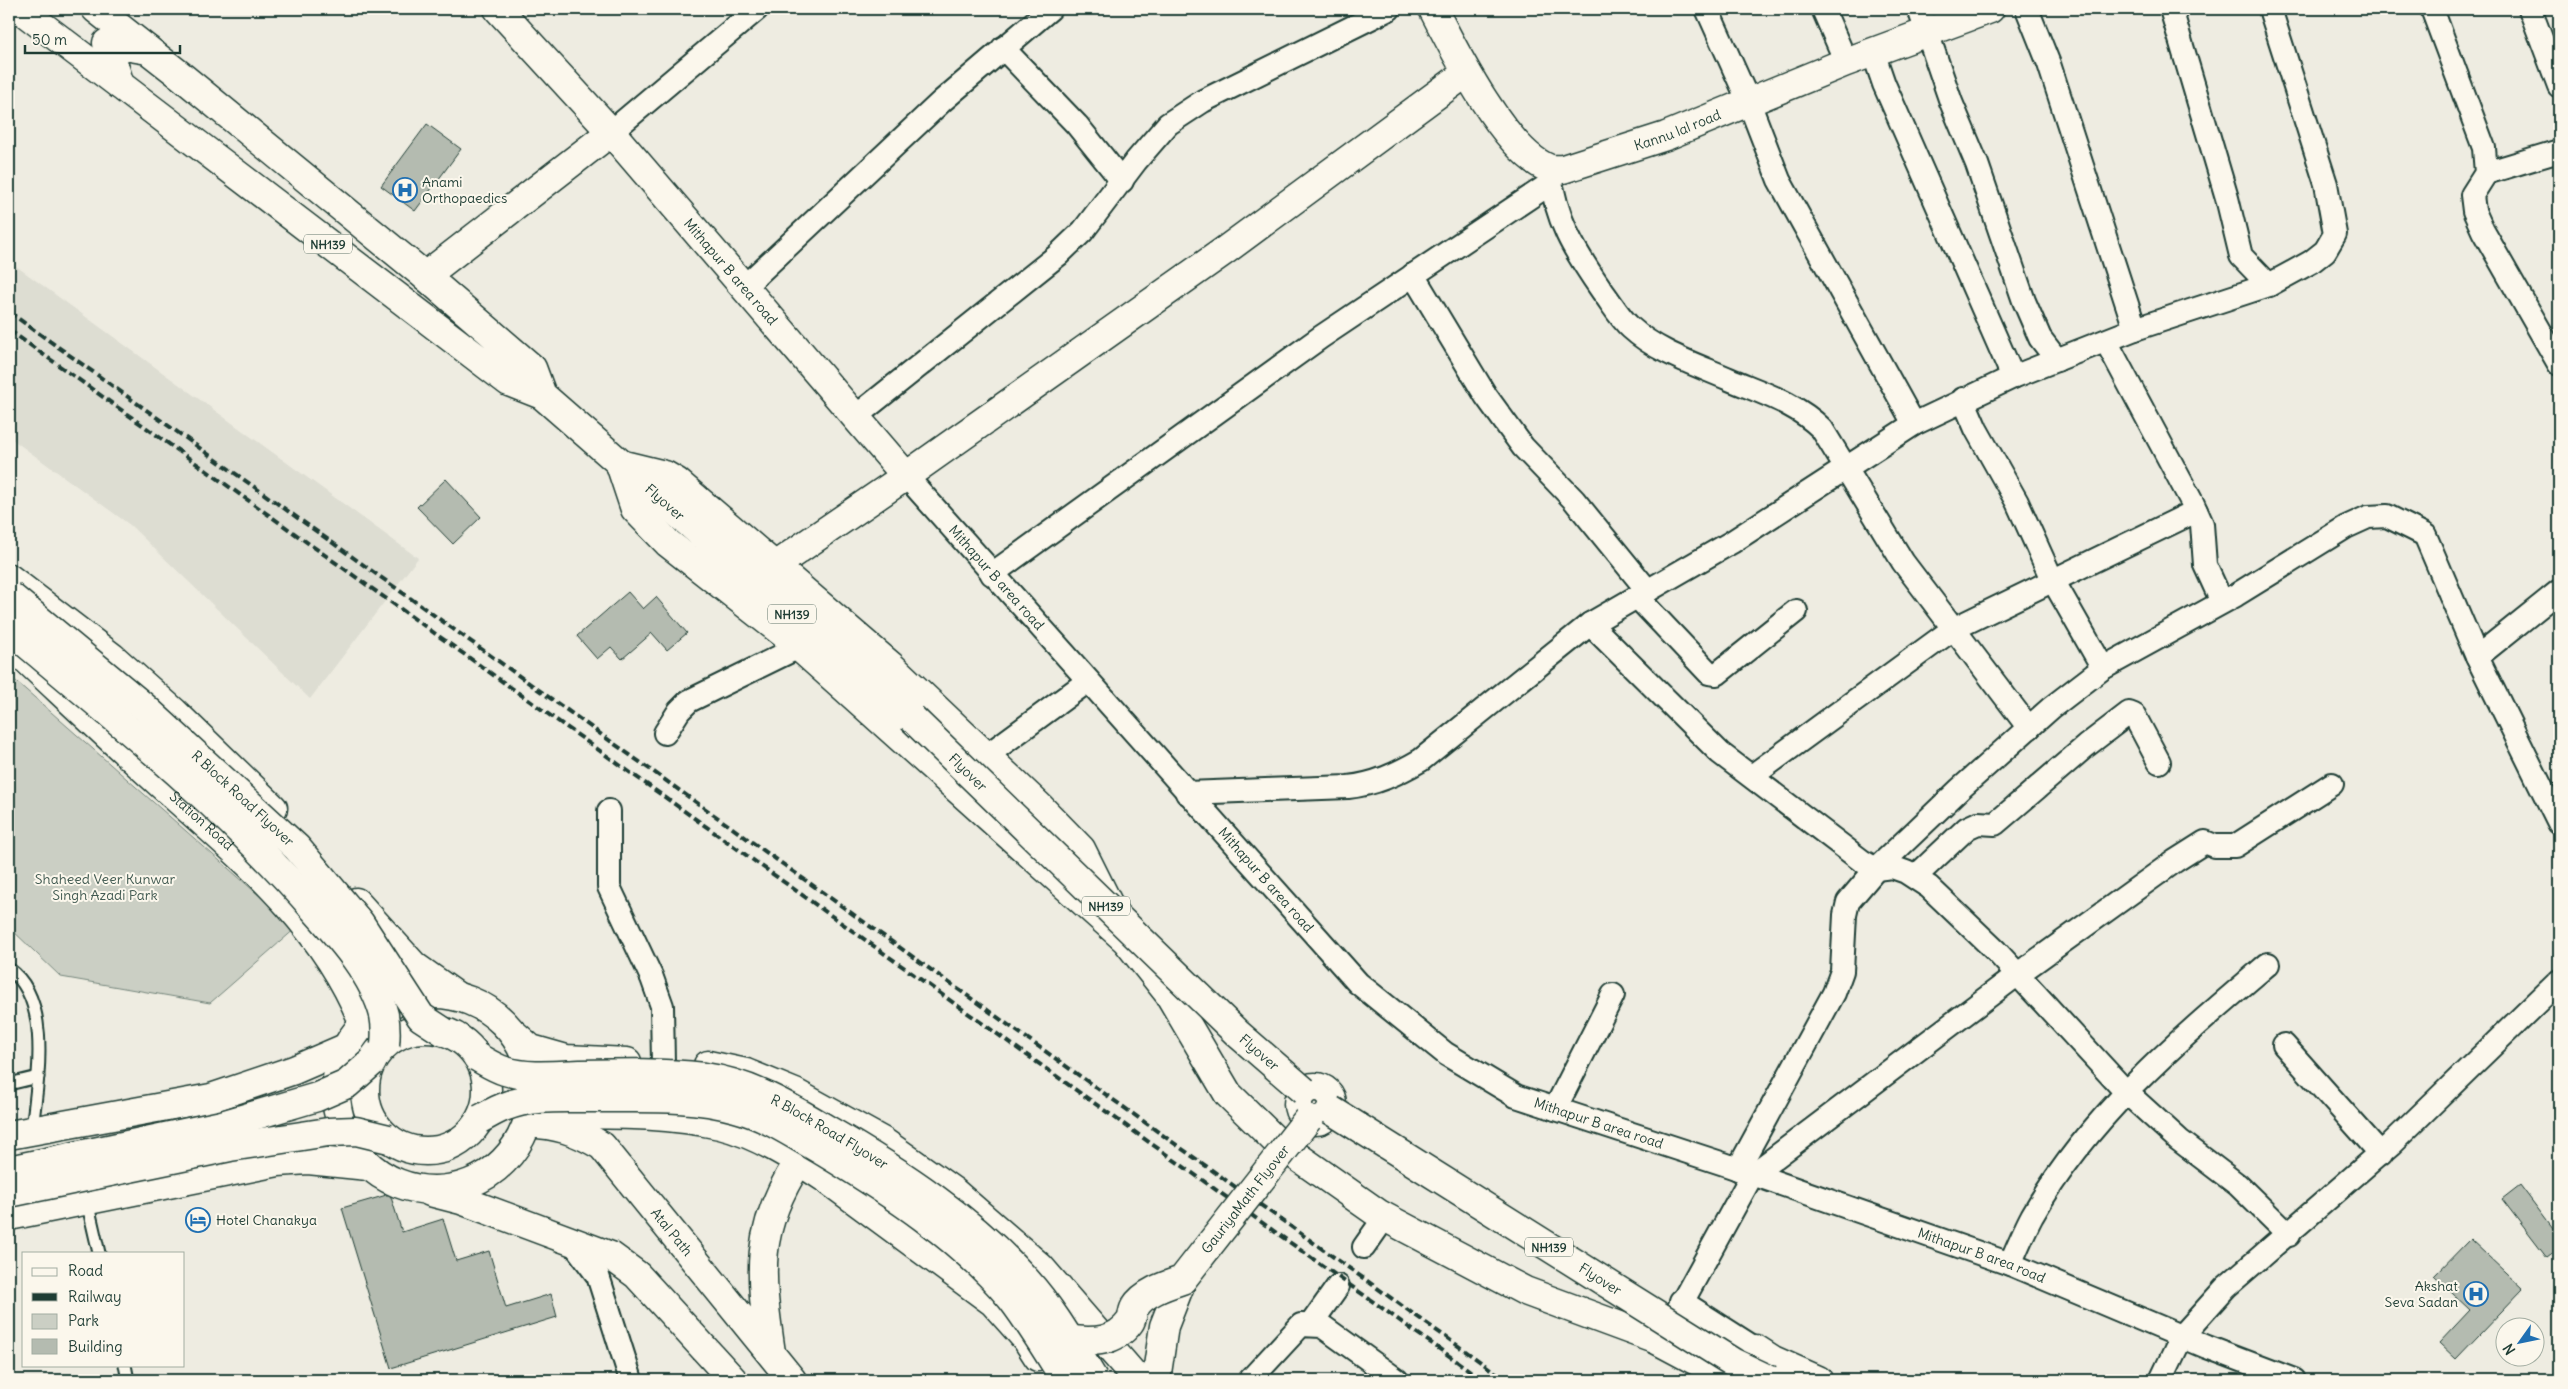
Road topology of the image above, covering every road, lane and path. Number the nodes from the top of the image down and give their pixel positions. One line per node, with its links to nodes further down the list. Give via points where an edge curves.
1 (20, 9): 22 (main road)
2 (96, 9): 18 (main road)
3 (498, 9): 26 (main road, Mithapur B area road)
4 (757, 9): 26 (street)
5 (1050, 9): 17 (street)
6 (1389, 9): 31 (street, via 1183,113 1168,124)
7 (1433, 9): 21 (main road)
8 (1707, 9): 24 (street)
9 (1823, 9): 20 (street)
10 (1990, 9): 16 (main road, Kannu lal road)
11 (2027, 9): 37 (street, via 2049,64)
12 (2172, 9): 34 (street, via 2241,256)
13 (2270, 9): 34 (street, via 2326,184 2335,234 2325,251 2311,262)
14 (2432, 9): 29 (street, via 2484,148)
15 (2530, 9): 23 (street)
16 (1924, 20): 19 (main road, Kannu lal road); 39 (street, via 2024,302 2040,338)
17 (1003, 48): 31 (street, via 1077,125); 35 (street)
18 (148, 50): 22 (main road, via 107,44); 25 (main road, NH139)
19 (1873, 52): 20 (main road, Kannu lal road); 41 (street, via 1884,84)
20 (1846, 62): 24 (main road, Kannu lal road)
21 (1466, 73): 30 (main road, via 1519,145); 48 (main road)
22 (120, 85): 27 (main road, NH139)
23 (2559, 86)
24 (1748, 100): 30 (main road, Kannu lal road, via 1666,136); 45 (street, via 1779,180)
25 (226, 113): 27 (main road); 33 (main road, NH139)
26 (611, 132): 33 (main road); 35 (main road, Mithapur B area road)
27 (199, 146): 36 (main road, NH139)
28 (2559, 152): 29 (street)
29 (2486, 173): 40 (street, via 2472,194 2474,212)
30 (1550, 176): 32 (street); 47 (street, via 1560,221 1567,236 1632,328 1651,343 1805,413 1822,429)
31 (1122, 181): 44 (street, via 1083,231 1058,254)
32 (1413, 275): 51 (street, via 1322,336); 55 (street, via 1486,396 1523,447 1574,500)
33 (425, 276): 36 (main road); 42 (main road, NH139, via 532,368)
34 (2269, 285): 37 (street)
35 (744, 287): 44 (main road, Mithapur B area road)
36 (399, 298): 42 (main road, NH139, via 509,382)
37 (2135, 329): 38 (street)
38 (2106, 341): 39 (street); 49 (street)
39 (2057, 360): 41 (street)
40 (2559, 364)
41 (2013, 377): 43 (street)
42 (542, 395): 46 (main road, NH139)
43 (1963, 399): 45 (street); 53 (street)
44 (855, 417): 48 (main road, Mithapur B area road)
45 (1914, 424): 47 (street)
46 (620, 464): 50 (main road, via 665,475 677,482); 63 (main road, via 635,509 668,543); 97 (main road, Flyover / NH139, bridge, via 912,718 1238,1033 1304,1091 1298,1106)
47 (1844, 468): 55 (street, via 1732,542); 61 (street, via 1903,562)
48 (906, 476): 50 (main road); 51 (street, Mithapur B area road)
49 (2196, 511): 53 (street); 57 (street, via 2202,524 2206,564)
50 (773, 567): 69 (main road, via 890,665)
51 (992, 574): 66 (street, Mithapur B area road)
52 (9, 578): 83 (main road, via 112,657 174,712 309,844 414,966)
53 (2054, 582): 61 (street); 65 (street)
54 (2559, 591): 64 (street)
55 (1643, 594): 58 (street, via 1709,673 1717,674); 59 (street)
56 (9, 595): 86 (main road, R Block Road Flyover, bridge, via 144,707 297,848 360,924 420,1017)
57 (2222, 602): 64 (street, via 2346,527 2368,517 2387,516 2425,535); 65 (street)
58 (1796, 611)
59 (1590, 624): 71 (street, via 1714,748); 73 (street, via 1421,760 1380,781 1348,787)
60 (9, 629): 90 (main road, R Block Road Flyover, bridge, via 126,726 278,866 341,938 384,1014 386,1029)
61 (1953, 629): 67 (street); 71 (street)
62 (9, 644): 85 (main road, Station Road, via 263,876 319,940 349,988)
63 (799, 647): 68 (street, via 688,701); 78 (main road)
64 (2477, 658): 75 (street)
65 (2103, 668): 67 (street)
66 (1088, 681): 69 (street); 73 (street, Mithapur B area road)
67 (2029, 728): 76 (street)
68 (665, 733)
69 (986, 756): 78 (main road, via 1081,849)
70 (2159, 762): 77 (street, via 2134,714 2129,714 2086,746 1995,824 1978,823 1967,828)
71 (1752, 776): 76 (street, via 1862,861)
72 (2332, 784): 81 (street, via 2235,846 2215,846 2205,842)
73 (1187, 793): 96 (street, Mithapur B area road, via 1358,983 1446,1054 1516,1096)
74 (609, 811): 92 (street, via 609,887 662,1006)
75 (2559, 823)
76 (1876, 868): 77 (street, via 1892,867); 107 (street, via 1848,902 1842,971 1826,1011)
77 (1915, 877): 81 (street, via 1958,914)
78 (1126, 940): 113 (main road, via 1169,994 1228,1094 1278,1143)
79 (2268, 964): 95 (street)
80 (9, 969): 93 (lane, via 27,993 35,1012 39,1034)
81 (2018, 974): 95 (street); 107 (street)
82 (2559, 981): 102 (street)
83 (455, 995): 85 (main road, via 422,994 406,998 390,1003); 87 (main road, via 478,1003 497,1016)
84 (1613, 995): 96 (street)
85 (363, 1022): 89 (main road)
86 (444, 1032): 90 (main road, R Block Road Flyover, bridge, via 423,1029 402,1033); 91 (main road, R Block Road Flyover, via 463,1042)
87 (514, 1034): 92 (main road, via 531,1049 566,1059); 99 (main road, via 527,1060 533,1090)
88 (2284, 1045): 102 (street)
89 (345, 1048): 100 (main road, via 294,1070 211,1098); 105 (main road, via 335,1078 336,1111 348,1141)
90 (378, 1053): 101 (main road, R Block Road Flyover, bridge, via 365,1082 366,1103 374,1123); 106 (main road, bridge, via 347,1084 317,1097 222,1125)
91 (477, 1057): 98 (main road, R Block Road Flyover, via 486,1077); 124 (main road, R Block Road Flyover, bridge, via 505,1071 546,1075 656,1072 706,1077 746,1087 789,1107 867,1152 946,1208 995,1248 1027,1281)
92 (663, 1063): 104 (main road, via 696,1063 755,1076 795,1093 882,1141)
93 (38, 1077): 94 (lane); 100 (lane)
94 (9, 1084)
95 (2126, 1092): 114 (street, via 2179,1140 2238,1185); 118 (street, via 2058,1174 2032,1216)
96 (1555, 1109): 107 (street, Mithapur B area road)
97 (1319, 1115): 119 (main road, GauriyaMath Flyover, bridge); 142 (main road, Flyover / NH139, bridge, via 1734,1363)
98 (480, 1119): 101 (main road, R Block Road Flyover, via 468,1136 450,1147 429,1151 408,1149); 134 (main road, R Block Road Flyover, bridge, via 505,1106 543,1099 701,1100 739,1108 772,1123 854,1171 931,1224 978,1263 1021,1312)
99 (528, 1119): 103 (main road, via 677,1118 721,1125); 108 (main road, via 515,1150 492,1173 463,1187); 127 (main road, Atal Path, via 580,1133 602,1146)
100 (20, 1132)
101 (389, 1139): 109 (main road, bridge, via 356,1131 328,1132 230,1147)
102 (2381, 1154): 114 (street)
103 (799, 1161): 112 (main road); 127 (main road, via 787,1179 765,1233 762,1281)
104 (915, 1164): 112 (main road); 136 (main road, via 954,1192 1040,1267)
105 (368, 1166): 108 (main road, via 397,1184); 110 (main road, via 308,1160 278,1162)
106 (9, 1170)
107 (1745, 1172): 118 (street, Mithapur B area road); 121 (street)
108 (430, 1192): 115 (main road)
109 (9, 1194)
110 (87, 1201): 111 (main road); 117 (lane)
111 (9, 1216)
112 (878, 1216): 133 (main road, via 993,1302 1027,1340)
113 (1385, 1217): 116 (street); 125 (main road, via 1525,1291)
114 (2289, 1235): 123 (street, via 2226,1287)
115 (571, 1240): 130 (street, via 598,1276); 131 (main road, via 611,1256 637,1275)
116 (1364, 1247)
117 (99, 1252)
118 (2010, 1264): 123 (street, Mithapur B area road)
119 (1182, 1280): 124 (main road, GauriyaMath Flyover, bridge, via 1163,1287 1135,1307 1131,1321 1109,1339 1091,1342); 137 (main road, GauriyaMath Flyover, via 1164,1326)
120 (1338, 1286): 122 (street)
121 (1681, 1301): 125 (street); 126 (street)
122 (1311, 1324): 138 (street, via 1300,1325); 139 (street, via 1322,1326)
123 (2182, 1336): 144 (street); 145 (street, Mithapur B area road)
124 (1070, 1340): 135 (main road, R Block Road Flyover, bridge)
125 (1661, 1342): 140 (main road)
126 (1756, 1349): 141 (main road); 143 (main road)
127 (771, 1353): 132 (main road, Atal Path)
128 (125, 1366): 129 (lane)
129 (128, 1380)
130 (631, 1380)
131 (732, 1380)
132 (792, 1380)
133 (1054, 1380)
134 (1065, 1380)
135 (1094, 1380)
136 (1138, 1380)
137 (1156, 1380)
138 (1250, 1380)
139 (1396, 1380)
140 (1732, 1380)
141 (1738, 1380)
142 (1770, 1380)
143 (1818, 1380)
144 (2161, 1380)
145 (2294, 1380)

